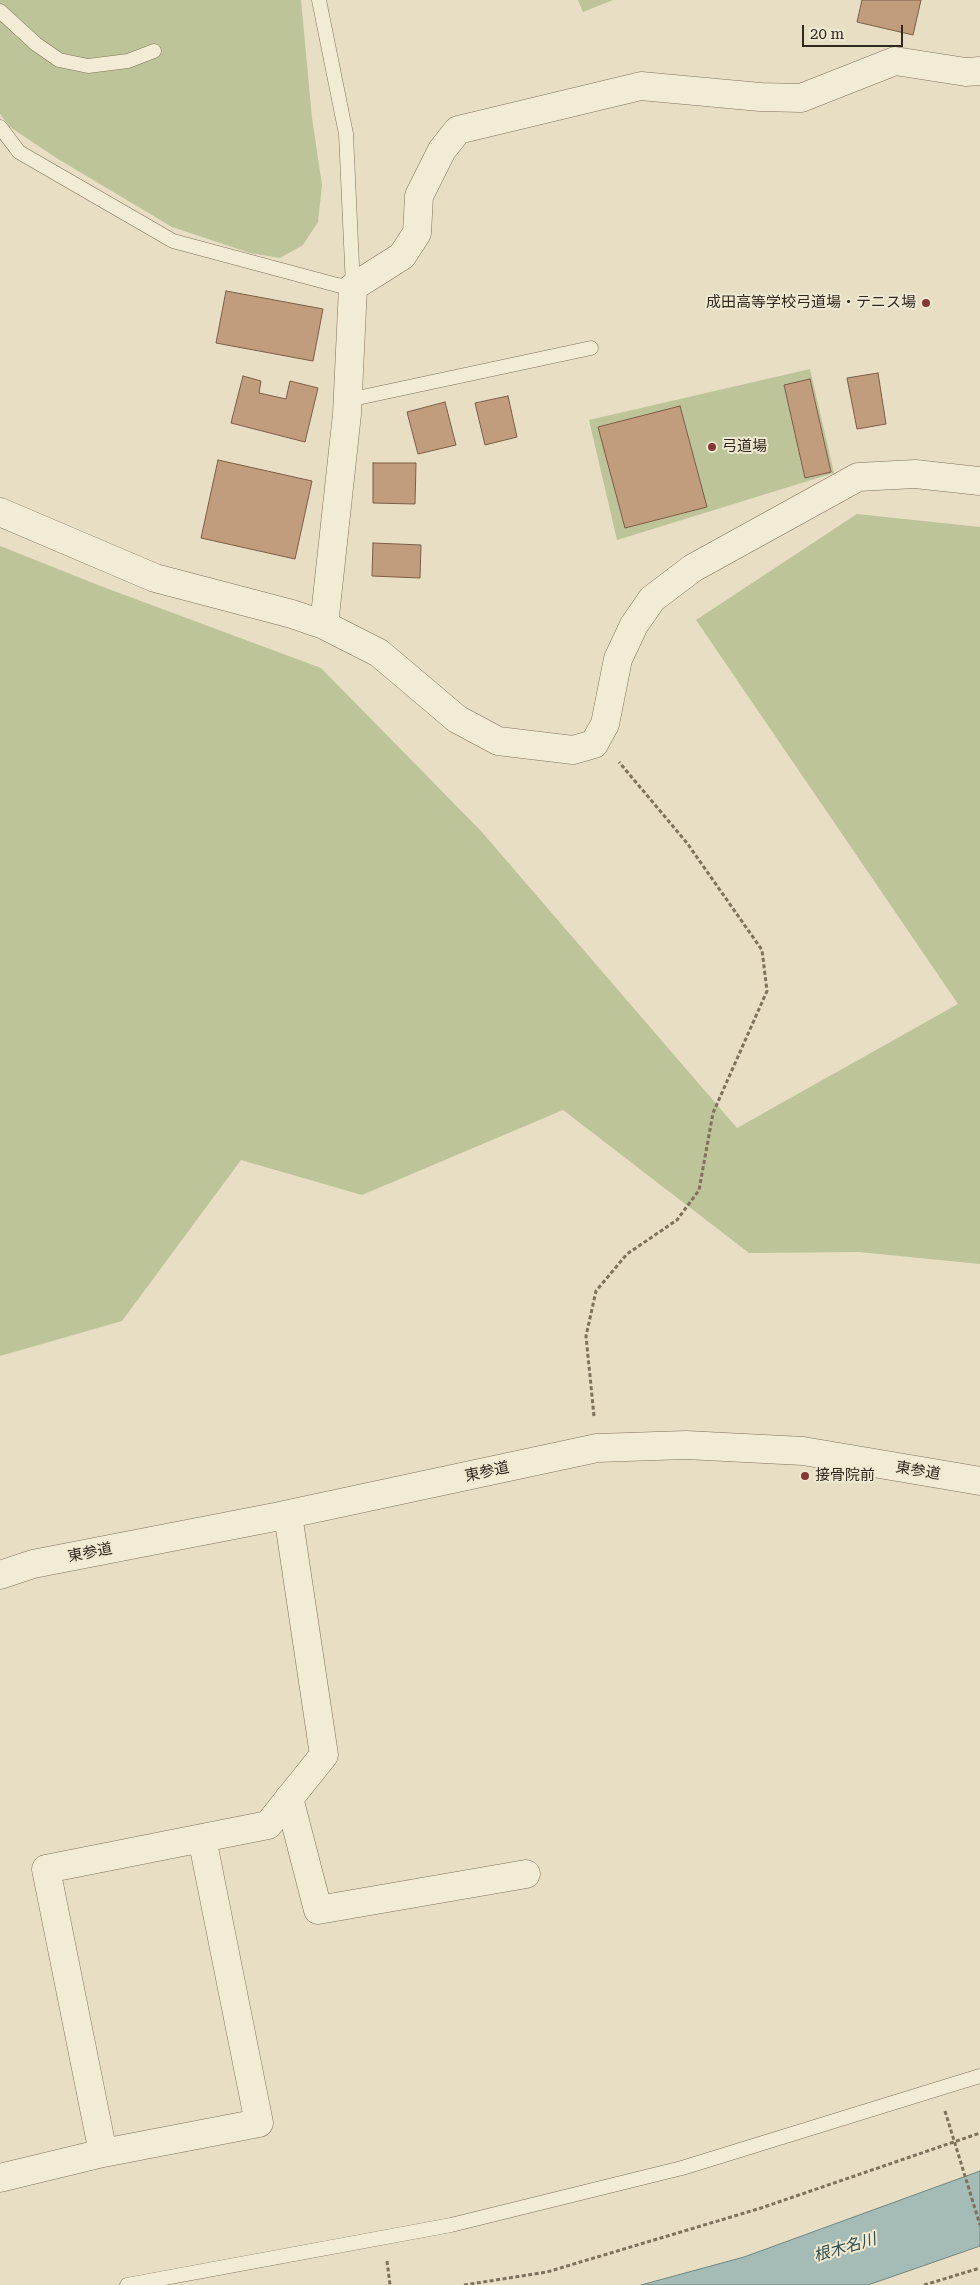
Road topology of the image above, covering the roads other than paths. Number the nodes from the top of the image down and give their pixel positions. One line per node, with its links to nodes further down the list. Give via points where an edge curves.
1 (319, 0): 6 (lane, via 346,134)
2 (0, 10): 3 (lane, via 36,44 59,60 88,66 128,61)
3 (154, 51)
4 (980, 71): 6 (street, via 966,72 895,61 801,98 641,86 458,130 442,150 420,196 417,233 402,256)
5 (0, 127): 6 (lane, via 19,152 173,241)
6 (353, 287): 8 (street)
7 (591, 348): 8 (lane)
8 (348, 400): 11 (street)
9 (980, 481): 11 (street, via 914,474 858,477 693,568 652,598 634,625 618,659 605,724 594,744 573,750 498,741 457,720 379,652)
10 (0, 512): 11 (street, via 154,578)
11 (324, 625)
12 (980, 1481): 13 (street, 東参道, via 803,1451 686,1445 597,1448)
13 (288, 1514): 14 (street, 東参道, via 33,1564); 15 (street, via 324,1755)
14 (0, 1576)
15 (289, 1798): 16 (street, via 268,1825); 17 (street, via 318,1910)
16 (202, 1838): 19 (street, via 46,1869); 19 (street, via 259,2122)
17 (526, 1874)
18 (980, 2076): 21 (lane, via 682,2168 451,2225)
19 (103, 2153): 20 (street)
20 (0, 2178)
21 (127, 2285)

